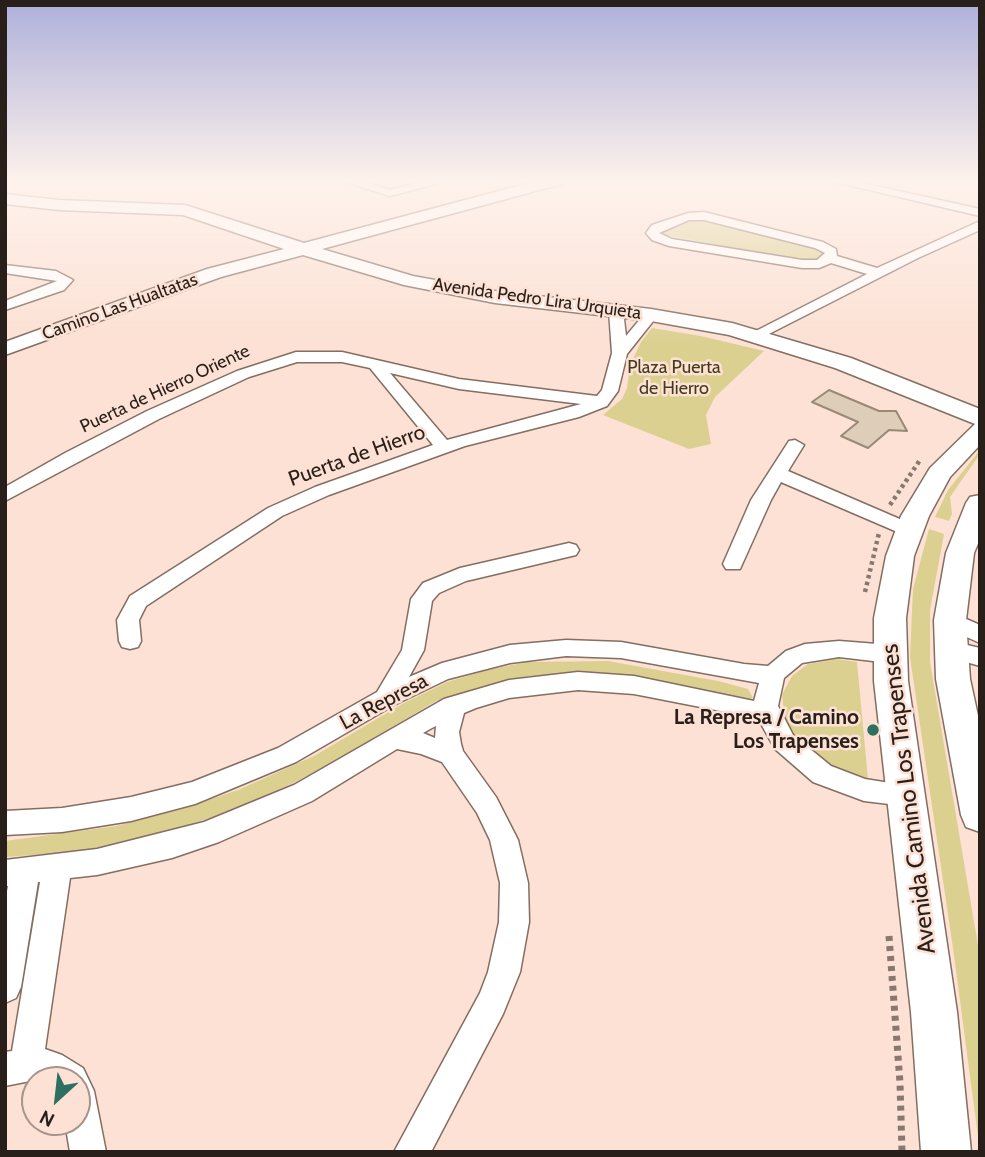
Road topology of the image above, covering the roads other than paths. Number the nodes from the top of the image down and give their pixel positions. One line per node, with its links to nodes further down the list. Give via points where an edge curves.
1 (258, 234): 6 (main road, Avenida Pedro Lira Urquieta)
2 (354, 234): 6 (main road, Camino Las Hualtatas)
3 (654, 234): 7 (street, via 664,240 802,264 819,264)
4 (774, 234): 7 (street, via 825,247 832,253)
5 (960, 234): 9 (street)
6 (300, 248): 11 (main road, Avenida Pedro Lira Urquieta, via 440,287); 14 (main road, Camino Las Hualtatas, via 190,281)
7 (830, 258): 9 (street)
8 (5, 269): 10 (street, via 60,275 66,280 55,289)
9 (878, 272): 13 (street)
10 (5, 306)
11 (616, 311): 12 (main road, Avenida Pedro Lira Urquieta); 15 (street)
12 (651, 315): 13 (main road, Avenida Pedro Lira Urquieta); 15 (street)
13 (757, 336): 18 (main road, Avenida Pedro Lira Urquieta, via 843,363)
14 (5, 349)
15 (620, 353): 17 (street, via 610,391)
16 (376, 366): 17 (street, Puerta de Hierro Oriente, via 470,386); 21 (street); 23 (street, Puerta de Hierro Oriente, via 322,355 269,364 143,420)
17 (601, 402): 21 (street, Puerta de Hierro)
18 (980, 418)
19 (980, 430): 25 (main road, Avenida Camino Los Trapenses, via 939,474)
20 (795, 445): 22 (street)
21 (444, 448): 29 (street, Puerta de Hierro, via 322,491 255,523 138,601 128,620)
22 (776, 473): 25 (street); 27 (street)
23 (5, 495)
24 (980, 503): 30 (main road, via 960,553)
25 (909, 530): 32 (main road, Avenida Camino Los Trapenses, via 894,586)
26 (569, 550): 31 (street, via 460,575 436,585 422,599)
27 (733, 564)
28 (980, 635): 30 (street)
29 (130, 640)
30 (960, 642): 41 (main road, via 957,709)
31 (413, 650): 33 (street); 35 (street)
32 (890, 654): 34 (street, via 839,649 805,653 784,663); 40 (main road, Avenida Camino Los Trapenses)
33 (467, 664): 34 (street, La Represa, via 540,649 593,648); 35 (street, La Represa)
34 (774, 675): 37 (street, via 766,698)
35 (386, 698): 42 (street, La Represa, via 286,755 195,793 62,820)
36 (453, 706): 37 (street, La Represa, via 534,684 600,681 666,690); 38 (street, La Represa); 39 (street, La Represa, via 447,732)
37 (769, 715): 40 (street, via 784,742 822,775 863,790)
38 (394, 738): 39 (street, La Represa); 43 (street, La Represa, via 322,783 242,821 172,845)
39 (452, 755): 47 (street, via 487,805 504,840 514,883 514,922 492,1003)
40 (906, 795): 48 (main road, Avenida Camino Los Trapenses, via 934,1012)
41 (980, 815)
42 (5, 823)
43 (57, 868): 44 (street, La Represa); 46 (street)
44 (15, 872): 45 (street)
45 (5, 988)
46 (16, 1068)
47 (412, 1152)
48 (946, 1152)

